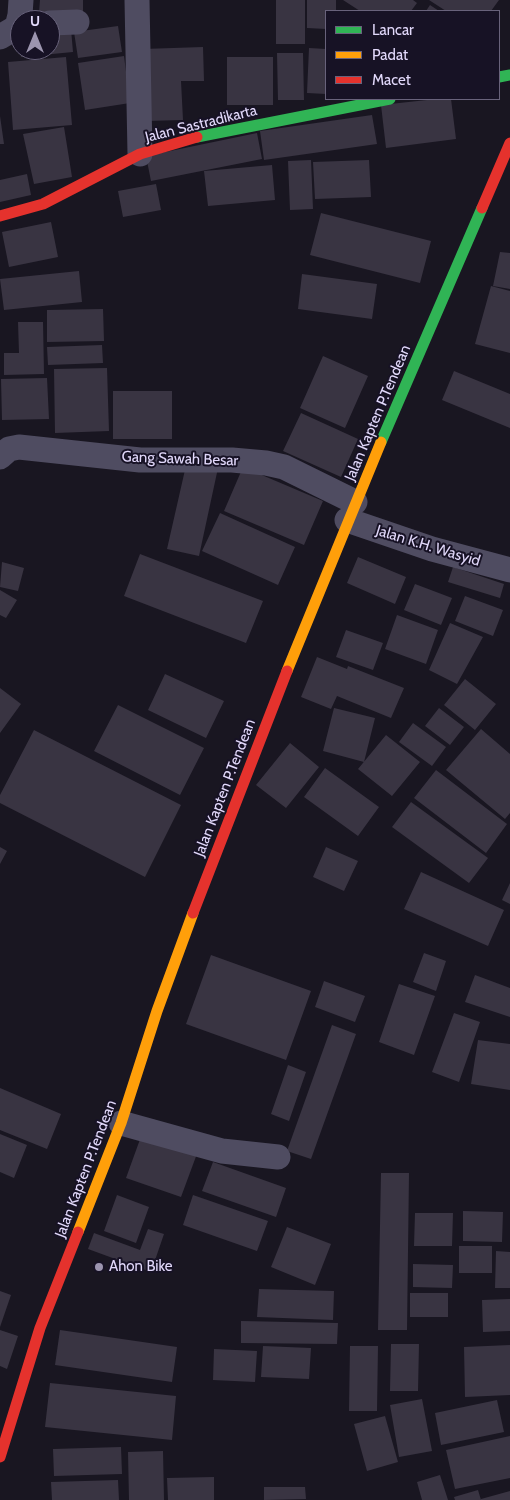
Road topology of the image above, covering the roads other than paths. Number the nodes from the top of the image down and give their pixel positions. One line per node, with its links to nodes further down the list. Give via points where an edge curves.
1 (137, 0): 6 (street)
2 (77, 22): 3 (street)
3 (60, 23)
4 (385, 100): 6 (street, Jalan Sastradikarta, via 199,137)
5 (510, 143): 9 (street, Jalan Kapten P.Tendean)
6 (140, 154): 7 (street, Jalan Sastradikarta, via 43,204)
7 (0, 216)
8 (0, 457): 9 (street, Gang Sawah Besar, via 9,449 19,447 140,460 266,463 284,467)
9 (351, 511): 10 (street, Jalan K.H. Wasyid, via 432,549); 11 (street, Jalan Kapten P.Tendean, via 223,831 157,1011)
10 (510, 570)
11 (121, 1123): 12 (street, via 222,1151); 13 (street, Jalan Kapten P.Tendean, via 40,1328)
12 (278, 1157)
13 (0, 1457)

